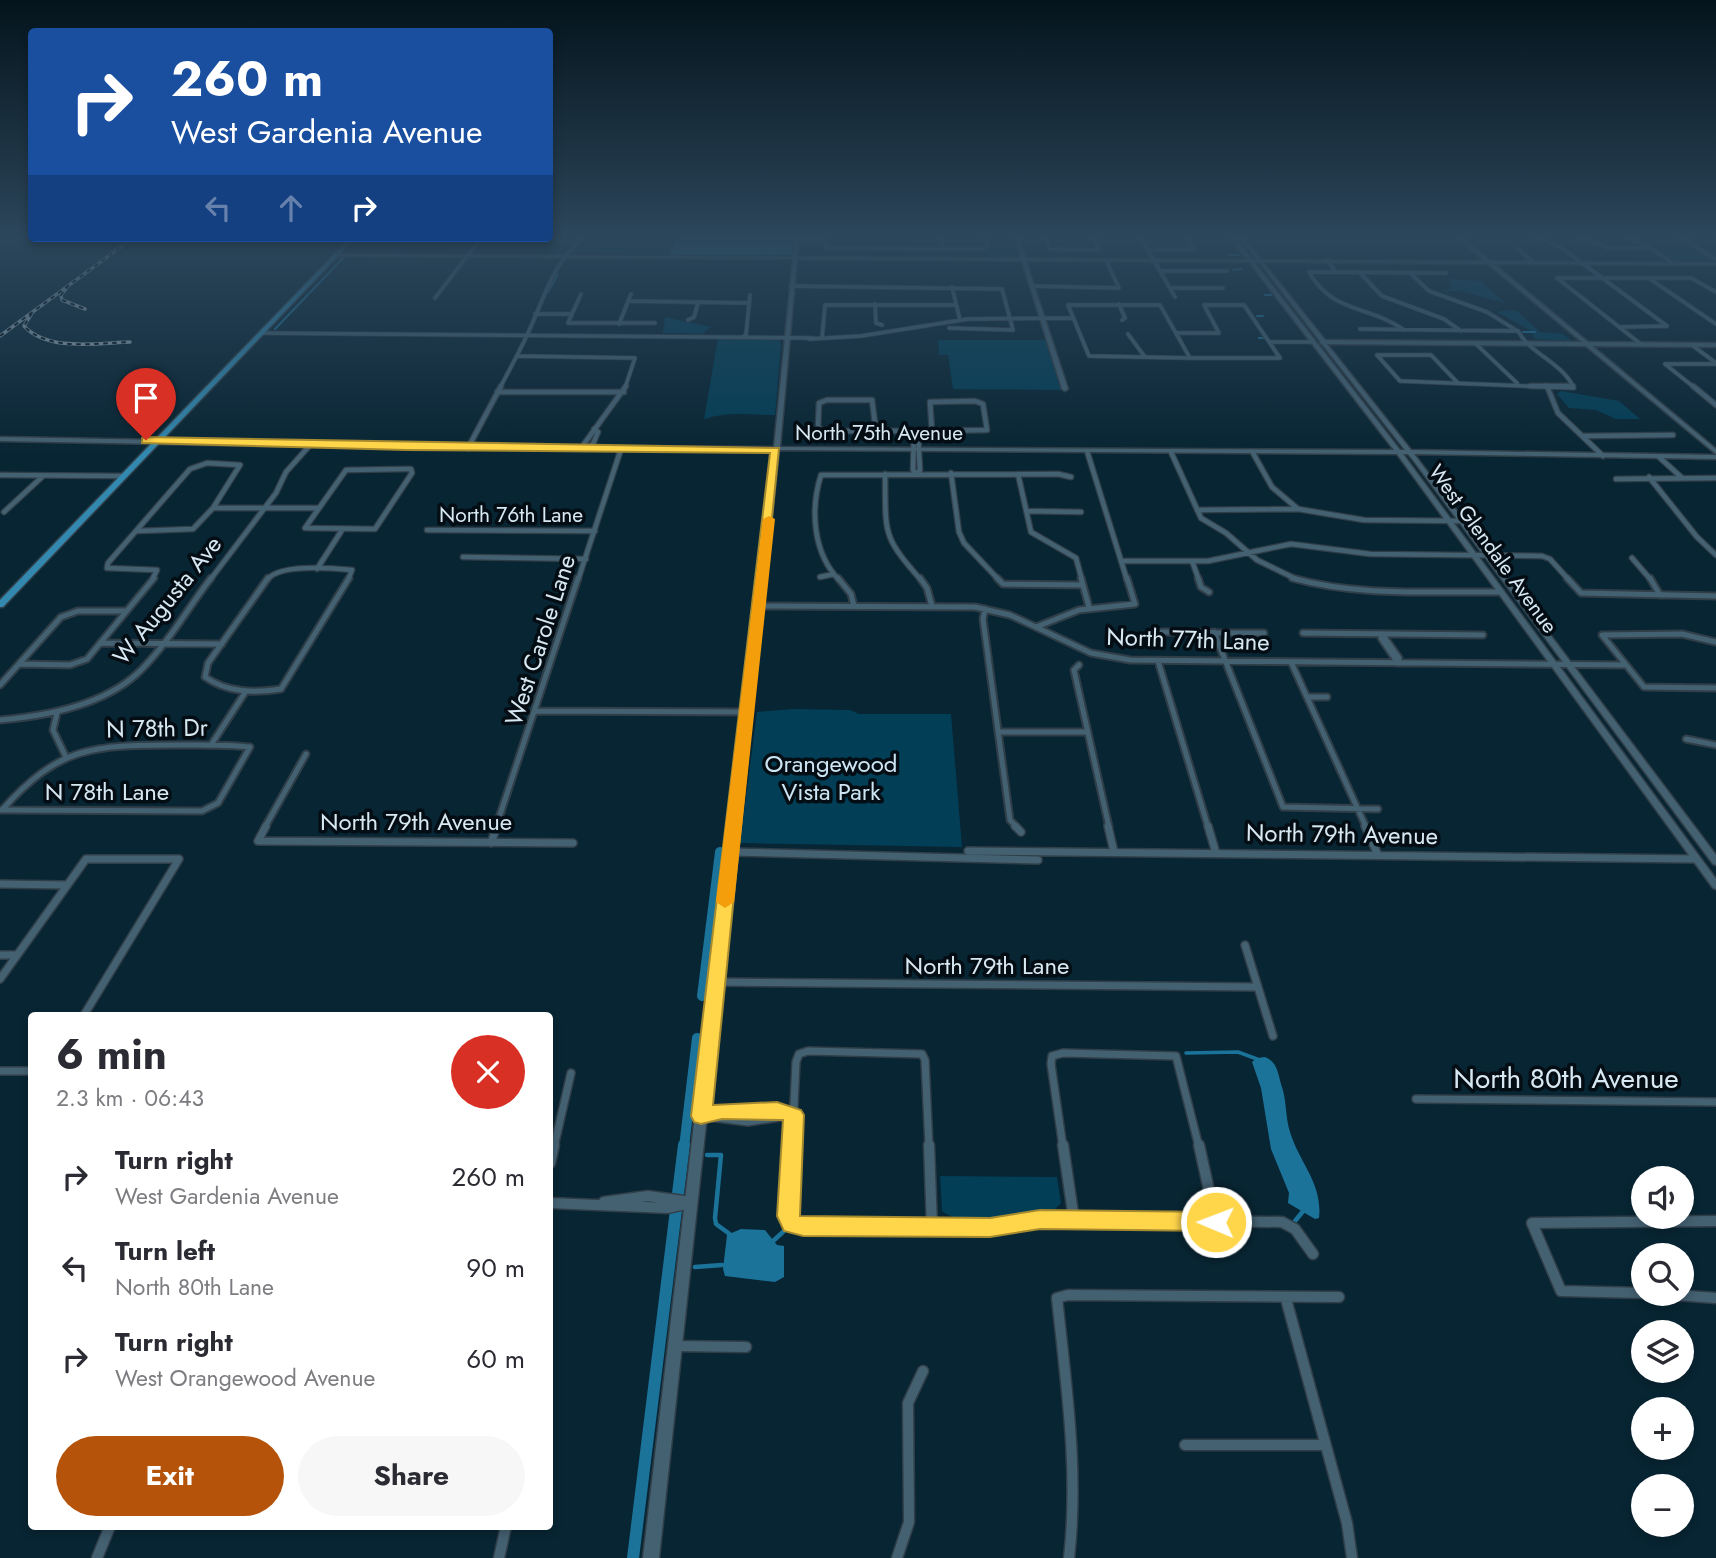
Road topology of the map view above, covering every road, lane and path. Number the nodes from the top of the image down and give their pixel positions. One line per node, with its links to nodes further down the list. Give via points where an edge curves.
1 (283, 311): 45 (main road)
2 (537, 311): 27 (street)
3 (572, 311): 28 (street)
4 (624, 311): 36 (street)
5 (696, 311): 32 (street)
6 (748, 311): 49 (street)
7 (789, 311): 50 (street)
8 (824, 311): 51 (street)
9 (875, 311): 38 (street, via 876,323)
10 (957, 311): 33 (street)
11 (1008, 311): 29 (street)
12 (1040, 311): 30 (street)
13 (1071, 311): 31 (street)
14 (1122, 311): 34 (street)
15 (1163, 311): 46 (street)
16 (1207, 311): 46 (street, via 1219,333)
17 (1248, 311): 52 (street)
18 (1289, 311): 53 (street, West Glendale Avenue)
19 (1299, 311): 54 (street, West Glendale Avenue)
20 (1357, 311): 42 (street)
21 (1422, 311): 43 (street)
22 (1483, 311): 44 (street)
23 (1547, 311): 58 (street)
24 (1598, 311): 39 (street)
25 (1646, 311): 39 (street, via 1667,326)
26 (1696, 311): 37 (street)
27 (535, 314): 28 (street); 48 (street)
28 (571, 314): 36 (street, via 568,323)
29 (1011, 318): 30 (street); 33 (street); 40 (street, via 1013,330)
30 (1043, 318): 31 (street); 70 (street)
31 (1073, 318): 64 (street, via 1089,356)
32 (688, 320)
33 (960, 320): 51 (street)
34 (1122, 320)
35 (655, 323): 36 (street)
36 (619, 324)
37 (1716, 324)
38 (882, 325)
39 (1619, 327): 59 (street)
40 (949, 328)
41 (1360, 329): 42 (street)
42 (1404, 330): 43 (street)
43 (1461, 331): 44 (street)
44 (1518, 331): 57 (street)
45 (261, 333): 48 (street); 80 (main road)
46 (1177, 333): 65 (street)
47 (1128, 334): 64 (street)
48 (527, 336): 49 (street); 63 (street)
49 (743, 337): 50 (street)
50 (786, 337): 51 (street); 85 (street)
51 (822, 338)
52 (1271, 342): 53 (street); 65 (street, via 1280,358)
53 (1313, 342): 54 (street); 91 (street, West Glendale Avenue)
54 (1323, 342): 55 (street); 92 (street, West Glendale Avenue)
55 (1394, 343): 56 (street); 62 (street)
56 (1476, 344): 57 (street); 68 (street)
57 (1531, 344): 58 (street); 69 (street, via 1574,388)
58 (1587, 344): 59 (street); 89 (street)
59 (1642, 345): 60 (street)
60 (1692, 345): 61 (street); 66 (street)
61 (1716, 345)
62 (1404, 355): 67 (street, via 1431,355); 67 (street, via 1377,355 1399,382)
63 (517, 356): 71 (street); 72 (street, via 632,356)
64 (1145, 357): 65 (street)
65 (1190, 358)
66 (1716, 363): 73 (street, via 1665,364)
67 (1457, 383): 68 (street)
68 (1517, 383): 69 (street)
69 (1546, 385): 78 (street, via 1557,411)
70 (1065, 389)
71 (497, 392): 72 (street); 82 (street)
72 (624, 392): 83 (street, via 594,429 598,432)
73 (1716, 405)
74 (876, 431): 74 (street, via 872,400 821,400 819,430); 75 (street)
75 (914, 431): 76 (street); 86 (street)
76 (932, 431): 76 (street, via 930,402 981,402 988,430)
77 (1673, 435): 78 (street)
78 (1582, 436): 93 (street)
79 (0, 439): 80 (street, North 75th Avenue)
80 (157, 440): 81 (street, North 75th Avenue); 102 (main road)
81 (310, 444): 82 (street, North 75th Avenue); 108 (street, W Augusta Ave)
82 (468, 448): 83 (street, North 75th Avenue)
83 (586, 449): 84 (street, North 75th Avenue)
84 (621, 449): 85 (street, North 75th Avenue); 121 (street, West Carole Lane)
85 (776, 450): 86 (street, North 75th Avenue); 140 (street)
86 (916, 451): 87 (street, North 75th Avenue); 97 (street)
87 (1087, 451): 88 (street, North 75th Avenue); 129 (street)
88 (1171, 452): 90 (street, North 75th Avenue); 113 (street)
89 (1716, 452)
90 (1253, 453): 91 (street, North 75th Avenue); 111 (street, via 1272,487)
91 (1399, 454): 92 (street, North 75th Avenue); 116 (street, West Glendale Avenue)
92 (1411, 454): 93 (street, North 75th Avenue); 117 (street, West Glendale Avenue)
93 (1603, 456): 94 (street, North 75th Avenue)
94 (1659, 457): 95 (street, North 75th Avenue); 105 (street)
95 (1716, 457)
96 (886, 474): 97 (street); 132 (street, via 821,475 817,542); 142 (street, via 888,538 926,586)
97 (917, 474): 98 (street)
98 (951, 474): 99 (street); 134 (street, via 964,543 1003,584)
99 (1018, 474): 103 (street); 112 (street)
100 (0, 475): 101 (street)
101 (43, 476): 102 (street); 114 (street)
102 (122, 476): 139 (main road)
103 (1071, 477)
104 (1649, 477): 105 (street); 107 (street); 125 (street)
105 (1681, 477): 106 (street)
106 (1716, 478)
107 (1616, 479)
108 (265, 507): 109 (street); 110 (street); 155 (street, W Augusta Ave)
109 (213, 508): 120 (street, via 193,529); 120 (street, via 240,465 194,464)
110 (317, 508): 118 (street, via 305,528); 118 (street, via 346,470 411,469 375,529)
111 (1298, 509): 113 (street); 116 (street, via 1364,520)
112 (1026, 510): 115 (street); 134 (street, via 1035,536 1076,558)
113 (1197, 510): 122 (street, via 1201,519)
114 (4, 512)
115 (1081, 512)
116 (1448, 521): 117 (street); 123 (street, West Glendale Avenue)
117 (1461, 521): 124 (street, West Glendale Avenue)
118 (342, 530): 131 (street)
119 (427, 530): 121 (street, North 76th Lane)
120 (138, 531): 145 (street, via 107,568 157,570)
121 (595, 531): 128 (street, West Carole Lane)
122 (1248, 553): 123 (street, via 1297,544 1361,553); 130 (street); 136 (street, via 1292,582 1362,591)
123 (1473, 555): 124 (street); 136 (street, West Glendale Avenue)
124 (1487, 555): 137 (street, via 1547,556 1581,593); 164 (street, West Glendale Avenue)
125 (1716, 555)
126 (463, 557): 128 (street)
127 (1632, 558): 137 (street)
128 (586, 559): 171 (street, West Carole Lane)
129 (1123, 561): 130 (street); 143 (street, via 1135,604)
130 (1192, 561): 135 (street, via 1201,587)
131 (317, 569): 156 (street, via 276,570); 168 (street, via 352,570 281,689)
132 (834, 574): 133 (street); 141 (street, via 851,594)
133 (820, 577)
134 (1083, 585): 143 (street)
135 (1209, 592)
136 (1501, 592): 163 (street, West Glendale Avenue)
137 (1660, 595): 138 (street)
138 (1716, 596)
139 (0, 605)
140 (760, 606): 141 (street, North 77th Lane); 172 (street)
141 (854, 606): 142 (street, North 77th Lane)
142 (932, 606): 144 (street, North 77th Lane)
143 (1089, 607): 146 (street)
144 (985, 609): 146 (street, North 77th Lane); 175 (street)
145 (125, 611): 154 (street); 161 (street, via 68,613)
146 (1036, 627): 157 (street, North 77th Lane, via 1091,653)
147 (1162, 632): 148 (street)
148 (1214, 632): 149 (street); 158 (street)
149 (1264, 633)
150 (1303, 633): 151 (street)
151 (1382, 634): 152 (street); 160 (street)
152 (1483, 635)
153 (1713, 639): 165 (street, via 1682,634 1602,635)
154 (100, 643): 155 (street); 161 (street, via 80,663)
155 (161, 644): 156 (street); 173 (street, W Augusta Ave, via 141,670 120,686)
156 (222, 645): 168 (street, via 208,663 205,677 225,688)
157 (1157, 661): 158 (street, North 77th Lane); 192 (street)
158 (1225, 661): 159 (street, North 77th Lane); 183 (street, via 1283,807)
159 (1292, 662): 160 (street, North 77th Lane); 169 (street)
160 (1398, 663): 163 (street, North 77th Lane)
161 (19, 664): 166 (street)
162 (1079, 665): 176 (street, via 1074,670)
163 (1554, 665): 164 (street, North 77th Lane); 194 (street, West Glendale Avenue)
164 (1569, 665): 165 (street, North 77th Lane); 196 (street, West Glendale Avenue)
165 (1625, 665): 167 (street, via 1644,687)
166 (0, 685)
167 (1716, 688)
168 (246, 691): 178 (street)
169 (1307, 697): 170 (street); 183 (street)
170 (1327, 697)
171 (535, 711): 172 (street); 187 (street, West Carole Lane)
172 (748, 712): 190 (street)
173 (57, 713): 174 (street, W Augusta Ave); 181 (street, via 53,730)
174 (0, 720)
175 (998, 732): 176 (street); 186 (street, via 1010,820)
176 (1088, 733): 191 (street)
177 (1686, 739): 179 (street)
178 (211, 745): 181 (street, N 78th Dr, via 119,745); 182 (street, N 78th Dr, via 250,747)
179 (1716, 745)
180 (306, 754): 187 (street, North 79th Avenue, via 258,841)
181 (65, 755): 185 (street, via 41,768)
182 (211, 808): 185 (street, N 78th Lane)
183 (1357, 808): 184 (street); 193 (street)
184 (1378, 809)
185 (1, 810)
186 (1021, 832)
187 (491, 843): 188 (street, North 79th Avenue)
188 (573, 843)
189 (968, 851): 191 (street, North 79th Avenue)
190 (731, 852): 195 (street); 204 (street)
191 (1114, 852): 192 (street, North 79th Avenue)
192 (1216, 853): 193 (street, North 79th Avenue)
193 (1378, 855): 194 (street, North 79th Avenue)
194 (1696, 859): 196 (street, North 79th Avenue); 199 (street, West Glendale Avenue)
195 (1038, 860)
196 (1716, 860)
197 (0, 884): 198 (street)
198 (65, 885): 202 (street); 206 (street, via 86,859 94,857 179,859)
199 (1716, 886)
200 (1245, 944): 205 (street)
201 (0, 955): 202 (street)
202 (17, 955): 203 (street)
203 (0, 979)
204 (716, 982): 205 (street, North 79th Lane); 215 (street)
205 (1258, 987): 207 (street)
206 (86, 1012)
207 (1273, 1036)
208 (0, 1071): 209 (street)
209 (28, 1071)
210 (571, 1073): 217 (street)
211 (1416, 1100): 212 (street, North 80th Avenue)
212 (1716, 1102)
213 (748, 1111): 214 (street, via 777,1110); 215 (street); 216 (street)
214 (794, 1115): 216 (street); 226 (street, via 788,1216 792,1224); 226 (street, via 799,1054 922,1054)
215 (701, 1116): 216 (street); 221 (street)
216 (746, 1121)
217 (553, 1150)
218 (636, 1197): 220 (street); 221 (street); 222 (street)
219 (553, 1203): 220 (street)
220 (600, 1203): 222 (street)
221 (679, 1203): 222 (street); 233 (street)
222 (634, 1208)
223 (1074, 1220): 225 (street); 225 (street, via 1052,1056 1063,1053 1176,1056); 226 (street)
224 (1716, 1221): 228 (street, via 1532,1223 1561,1291)
225 (1216, 1222): 227 (street, via 1290,1225)
226 (932, 1227)
227 (1313, 1254)
228 (1631, 1293)
229 (1694, 1296): 231 (street)
230 (1339, 1297): 232 (street)
231 (1716, 1298)
232 (1286, 1299): 237 (street); 244 (street, via 1057,1298 1073,1470)
233 (675, 1346): 234 (street); 243 (street)
234 (746, 1347)
235 (923, 1371): 240 (street, via 908,1403 910,1504)
236 (1185, 1445): 237 (street)
237 (1325, 1445): 245 (street)
238 (108, 1530): 241 (street)
239 (505, 1530): 242 (street)
240 (901, 1557)
241 (97, 1558)
242 (499, 1558)
243 (651, 1558)
244 (1069, 1558)
245 (1352, 1558)

